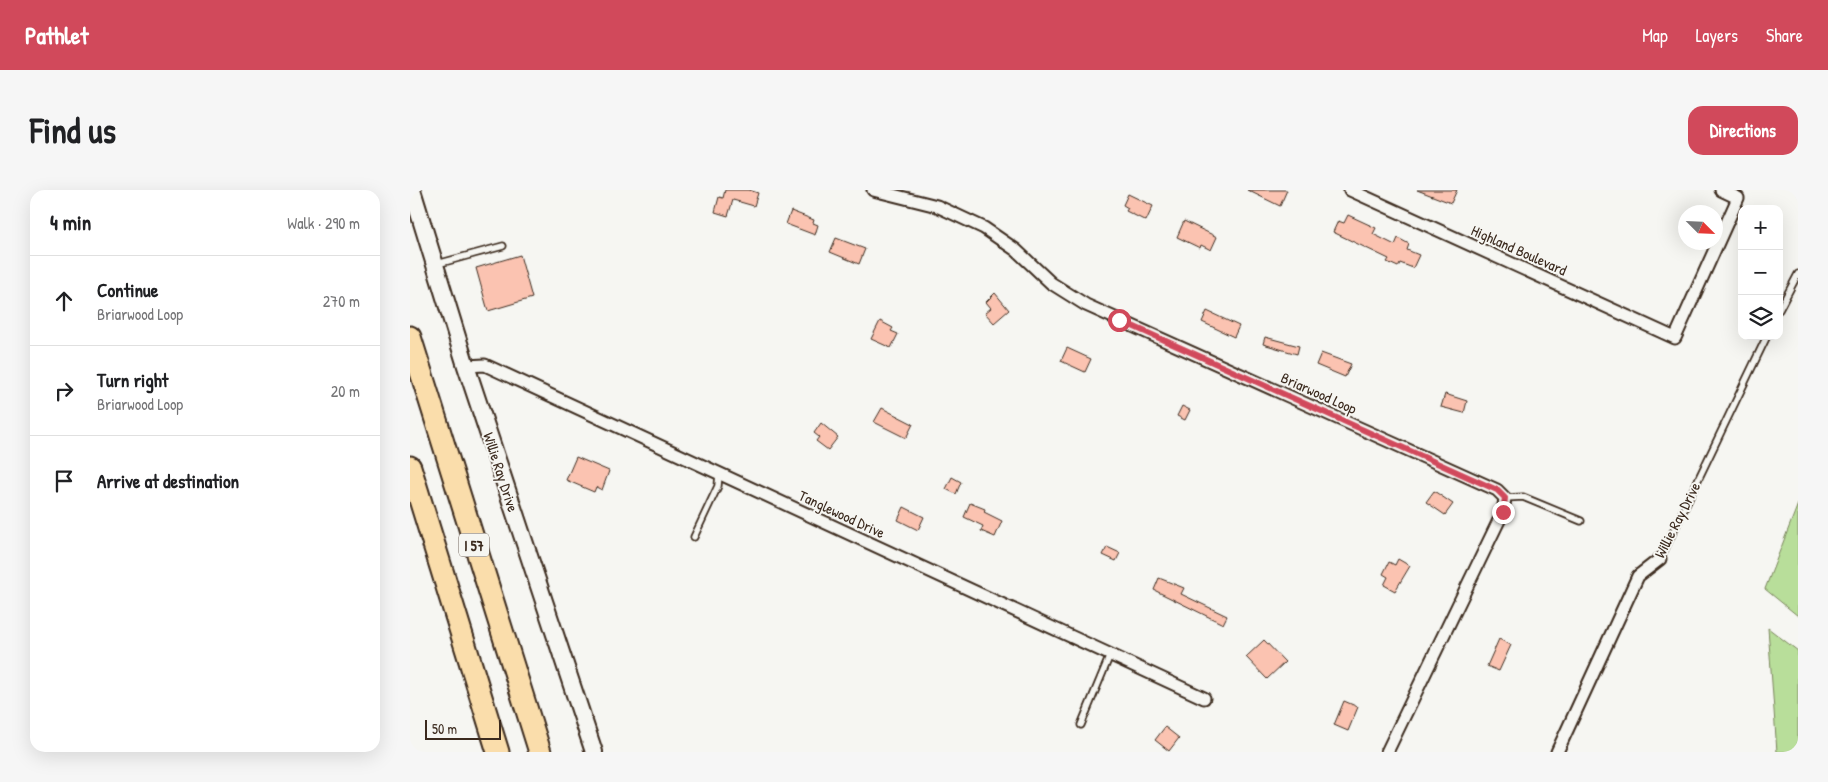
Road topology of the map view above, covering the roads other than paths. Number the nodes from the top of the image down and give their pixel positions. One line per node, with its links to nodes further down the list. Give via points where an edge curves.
1 (412, 190): 6 (street, Willie Ray Drive)
2 (873, 190): 14 (street, Briarwood Loop, via 937,206 984,228 1016,250 1051,282 1086,304 1497,490)
3 (1350, 190): 4 (street, Highland Boulevard, via 1676,338 1738,198)
4 (1721, 190)
5 (503, 246): 6 (lane)
6 (435, 265): 11 (street, Willie Ray Drive)
7 (1798, 274): 8 (lane)
8 (1783, 302)
9 (410, 337): 22 (highway, I 57)
10 (1765, 340): 17 (lane, Willie Ray Drive)
11 (466, 366): 13 (street, Tanglewood Drive, via 485,365); 23 (street, Willie Ray Drive)
12 (410, 467): 21 (highway, I 57)
13 (719, 474): 16 (lane, via 718,486); 18 (street, Tanglewood Drive)
14 (1505, 498): 15 (lane, via 1523,497); 24 (street, via 1503,512)
15 (1581, 521)
16 (694, 538)
17 (1660, 559): 25 (street, Willie Ray Drive, via 1638,576)
18 (1110, 655): 19 (street, Tanglewood Drive); 20 (lane)
19 (1204, 698)
20 (1082, 725)
21 (498, 752)
22 (540, 752)
23 (594, 752)
24 (1387, 752)
25 (1557, 752)

